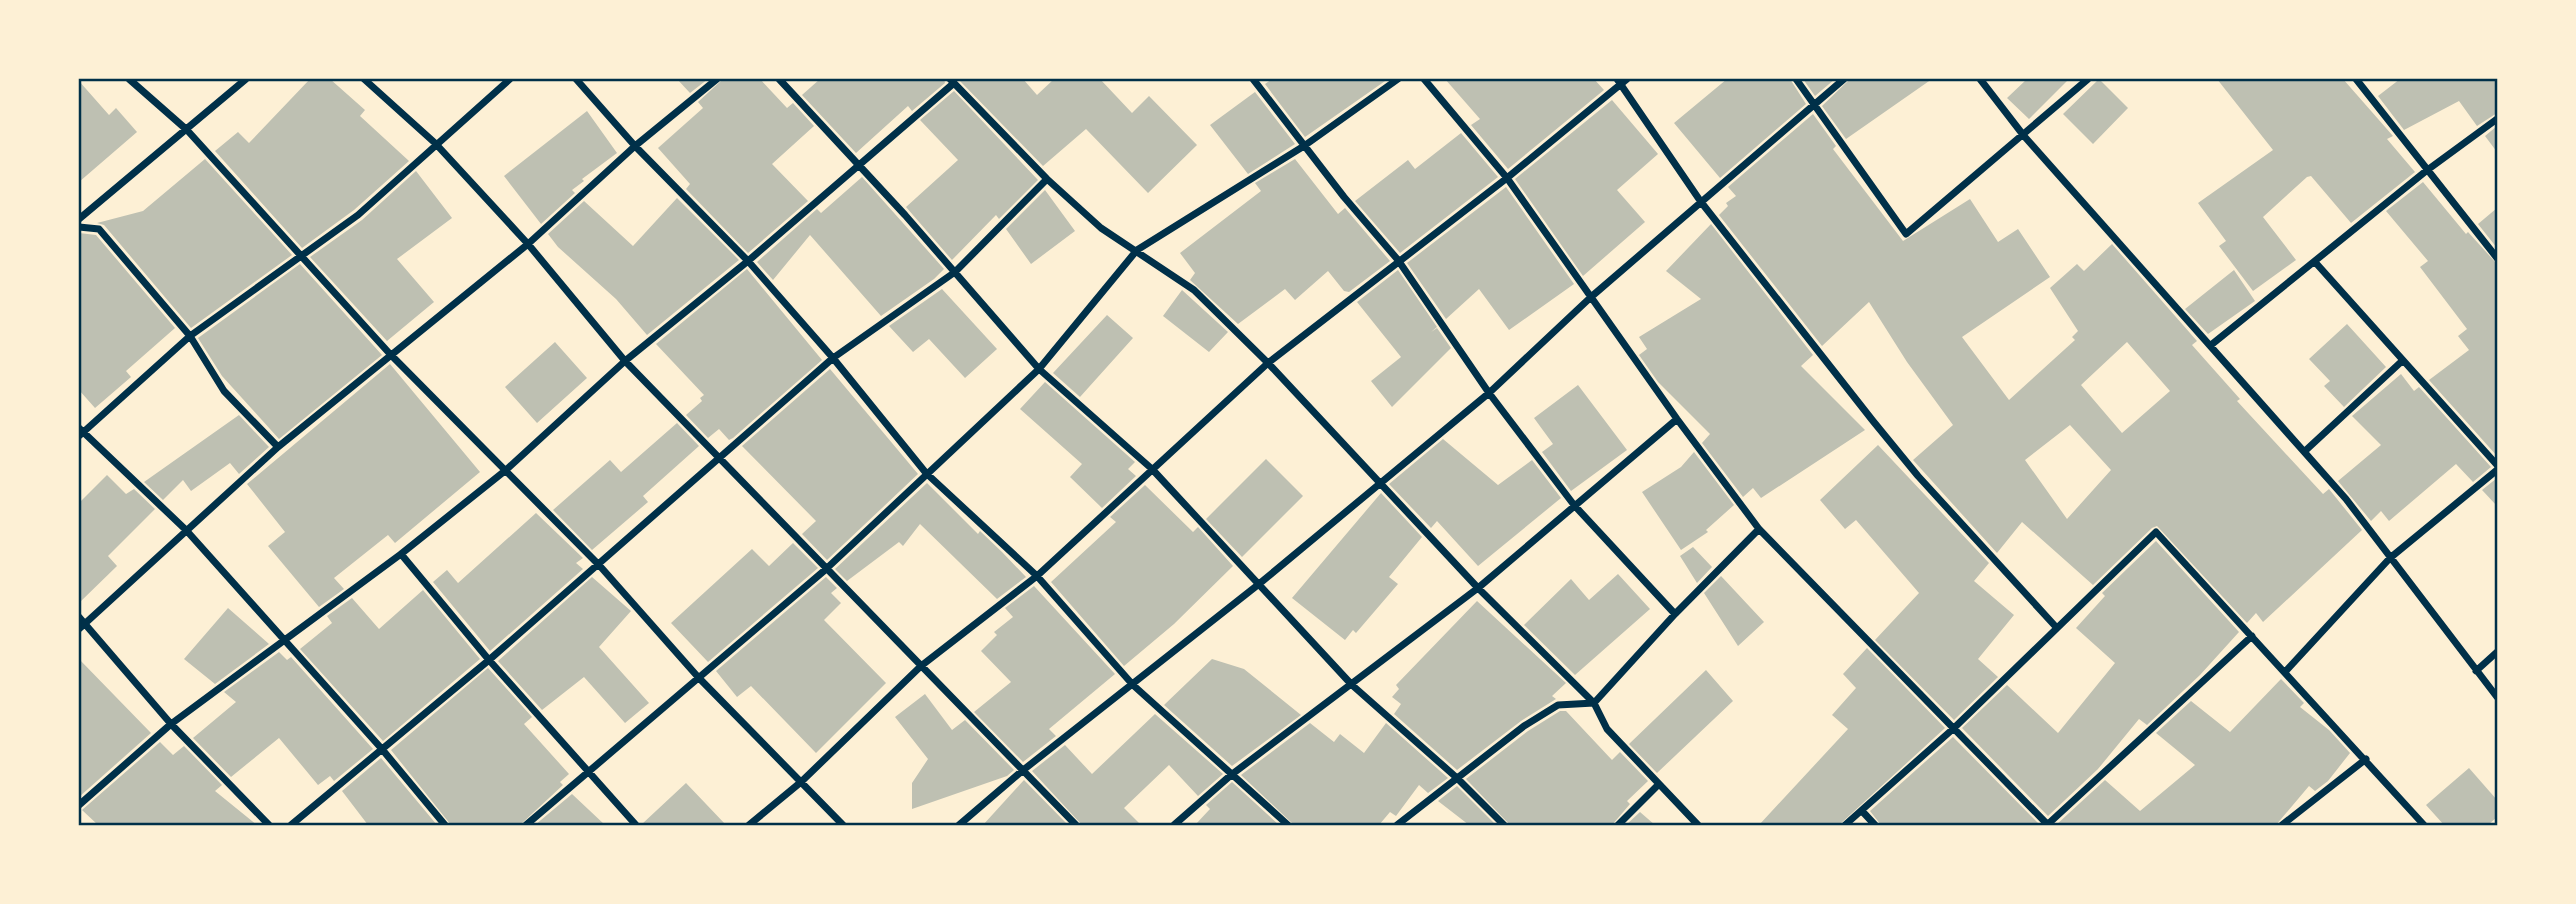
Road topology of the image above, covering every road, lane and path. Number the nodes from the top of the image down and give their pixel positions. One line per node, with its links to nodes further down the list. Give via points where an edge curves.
1 (129, 79): 20 (street)
2 (246, 79): 20 (street)
3 (364, 79): 22 (street)
4 (510, 79): 22 (street)
5 (576, 79): 23 (street)
6 (717, 79): 23 (street)
7 (779, 79): 25 (street)
8 (1254, 79): 24 (street)
9 (1398, 79): 24 (street)
10 (1424, 79): 27 (street)
11 (1796, 79): 18 (street)
12 (1844, 79): 18 (street)
13 (1980, 79): 21 (street)
14 (2088, 79): 21 (street)
15 (2356, 79): 26 (street)
16 (1622, 80): 27 (street); 29 (street)
17 (952, 81): 25 (street); 28 (street)
18 (1813, 103): 21 (street, via 1906,234); 29 (street)
19 (2497, 119): 26 (street)
20 (187, 130): 30 (street); 34 (street)
21 (2024, 136): 42 (street)
22 (435, 144): 32 (street); 34 (street, via 358,215)
23 (635, 146): 32 (street); 37 (street)
24 (1304, 146): 33 (street); 36 (street)
25 (858, 165): 37 (street); 39 (street)
26 (2426, 171): 35 (street); 38 (street)
27 (1507, 178): 36 (street); 40 (street)
28 (1047, 179): 33 (street, via 1101,228); 39 (street)
29 (1701, 202): 40 (street); 73 (street, via 1918,477)
30 (79, 219)
31 (79, 227): 41 (street, via 99,229)
32 (528, 244): 43 (street); 45 (street)
33 (1137, 250): 47 (street, via 1195,290); 48 (street)
34 (299, 255): 41 (street); 43 (street)
35 (2497, 258)
36 (1398, 260): 47 (street); 49 (street)
37 (748, 261): 44 (street); 45 (street)
38 (2315, 262): 42 (street); 46 (street)
39 (955, 272): 44 (street); 48 (street)
40 (1591, 297): 49 (street); 50 (street)
41 (190, 335): 51 (street); 52 (street, via 225,391)
42 (2211, 345): 53 (street)
43 (390, 354): 52 (street); 57 (street)
44 (833, 358): 54 (street); 58 (street)
45 (625, 361): 54 (street); 57 (street)
46 (2401, 362): 53 (street); 55 (street)
47 (1268, 363): 56 (street); 59 (street)
48 (1039, 369): 56 (street); 58 (street)
49 (1489, 393): 59 (street); 60 (street)
50 (1677, 419): 60 (street); 61 (street)
51 (80, 432): 62 (street)
52 (278, 447): 62 (street)
53 (2305, 452): 64 (street)
54 (719, 457): 65 (street); 66 (street)
55 (2497, 467): 64 (street)
56 (1152, 469): 67 (street); 68 (street)
57 (506, 470): 63 (street); 65 (street)
58 (926, 473): 66 (street); 67 (street)
59 (1380, 484): 68 (street); 69 (street)
60 (1574, 505): 69 (street); 70 (street)
61 (1759, 529): 70 (street); 87 (street)
62 (187, 530): 72 (street); 75 (street)
63 (401, 554): 75 (street); 77 (street)
64 (2390, 558): 79 (street); 80 (street)
65 (599, 565): 77 (street); 81 (street)
66 (825, 570): 78 (street); 81 (street)
67 (1037, 576): 78 (street); 82 (street)
68 (1259, 584): 82 (street); 83 (street)
69 (1478, 587): 83 (street); 85 (street)
70 (1675, 614): 85 (street)
71 (79, 617): 72 (street)
72 (82, 626): 86 (street)
73 (2056, 627): 74 (street, via 2156,532); 87 (street)
74 (2252, 636): 80 (street); 115 (street)
75 (283, 641): 86 (street); 88 (street)
76 (2497, 652): 79 (street)
77 (489, 660): 88 (street); 90 (street)
78 (921, 666): 91 (street); 94 (street)
79 (2476, 671): 84 (street)
80 (2284, 672): 89 (street)
81 (698, 677): 90 (street); 94 (street)
82 (1133, 685): 91 (street); 92 (street)
83 (1352, 685): 92 (street); 93 (street)
84 (2497, 697)
85 (1594, 704): 93 (street, via 1558,705); 95 (street, via 1607,729)
86 (171, 724): 96 (street); 98 (street)
87 (1954, 728): 97 (street); 115 (street)
88 (381, 748): 99 (street); 100 (street)
89 (2366, 759): 116 (street); 117 (street)
90 (587, 770): 101 (street); 102 (street)
91 (1022, 771): 105 (street); 106 (street)
92 (1231, 775): 107 (street); 108 (street)
93 (1457, 778): 109 (street); 110 (street)
94 (801, 782): 103 (street); 104 (street)
95 (1659, 784): 111 (street); 112 (street)
96 (79, 805)
97 (1862, 811): 113 (street); 114 (street)
98 (268, 825)
99 (291, 825)
100 (445, 825)
101 (526, 825)
102 (636, 825)
103 (750, 825)
104 (843, 825)
105 (960, 825)
106 (1076, 825)
107 (1174, 825)
108 (1288, 825)
109 (1397, 825)
110 (1504, 825)
111 (1618, 825)
112 (1698, 825)
113 (1845, 825)
114 (1875, 825)
115 (2047, 825)
116 (2282, 825)
117 (2424, 825)

